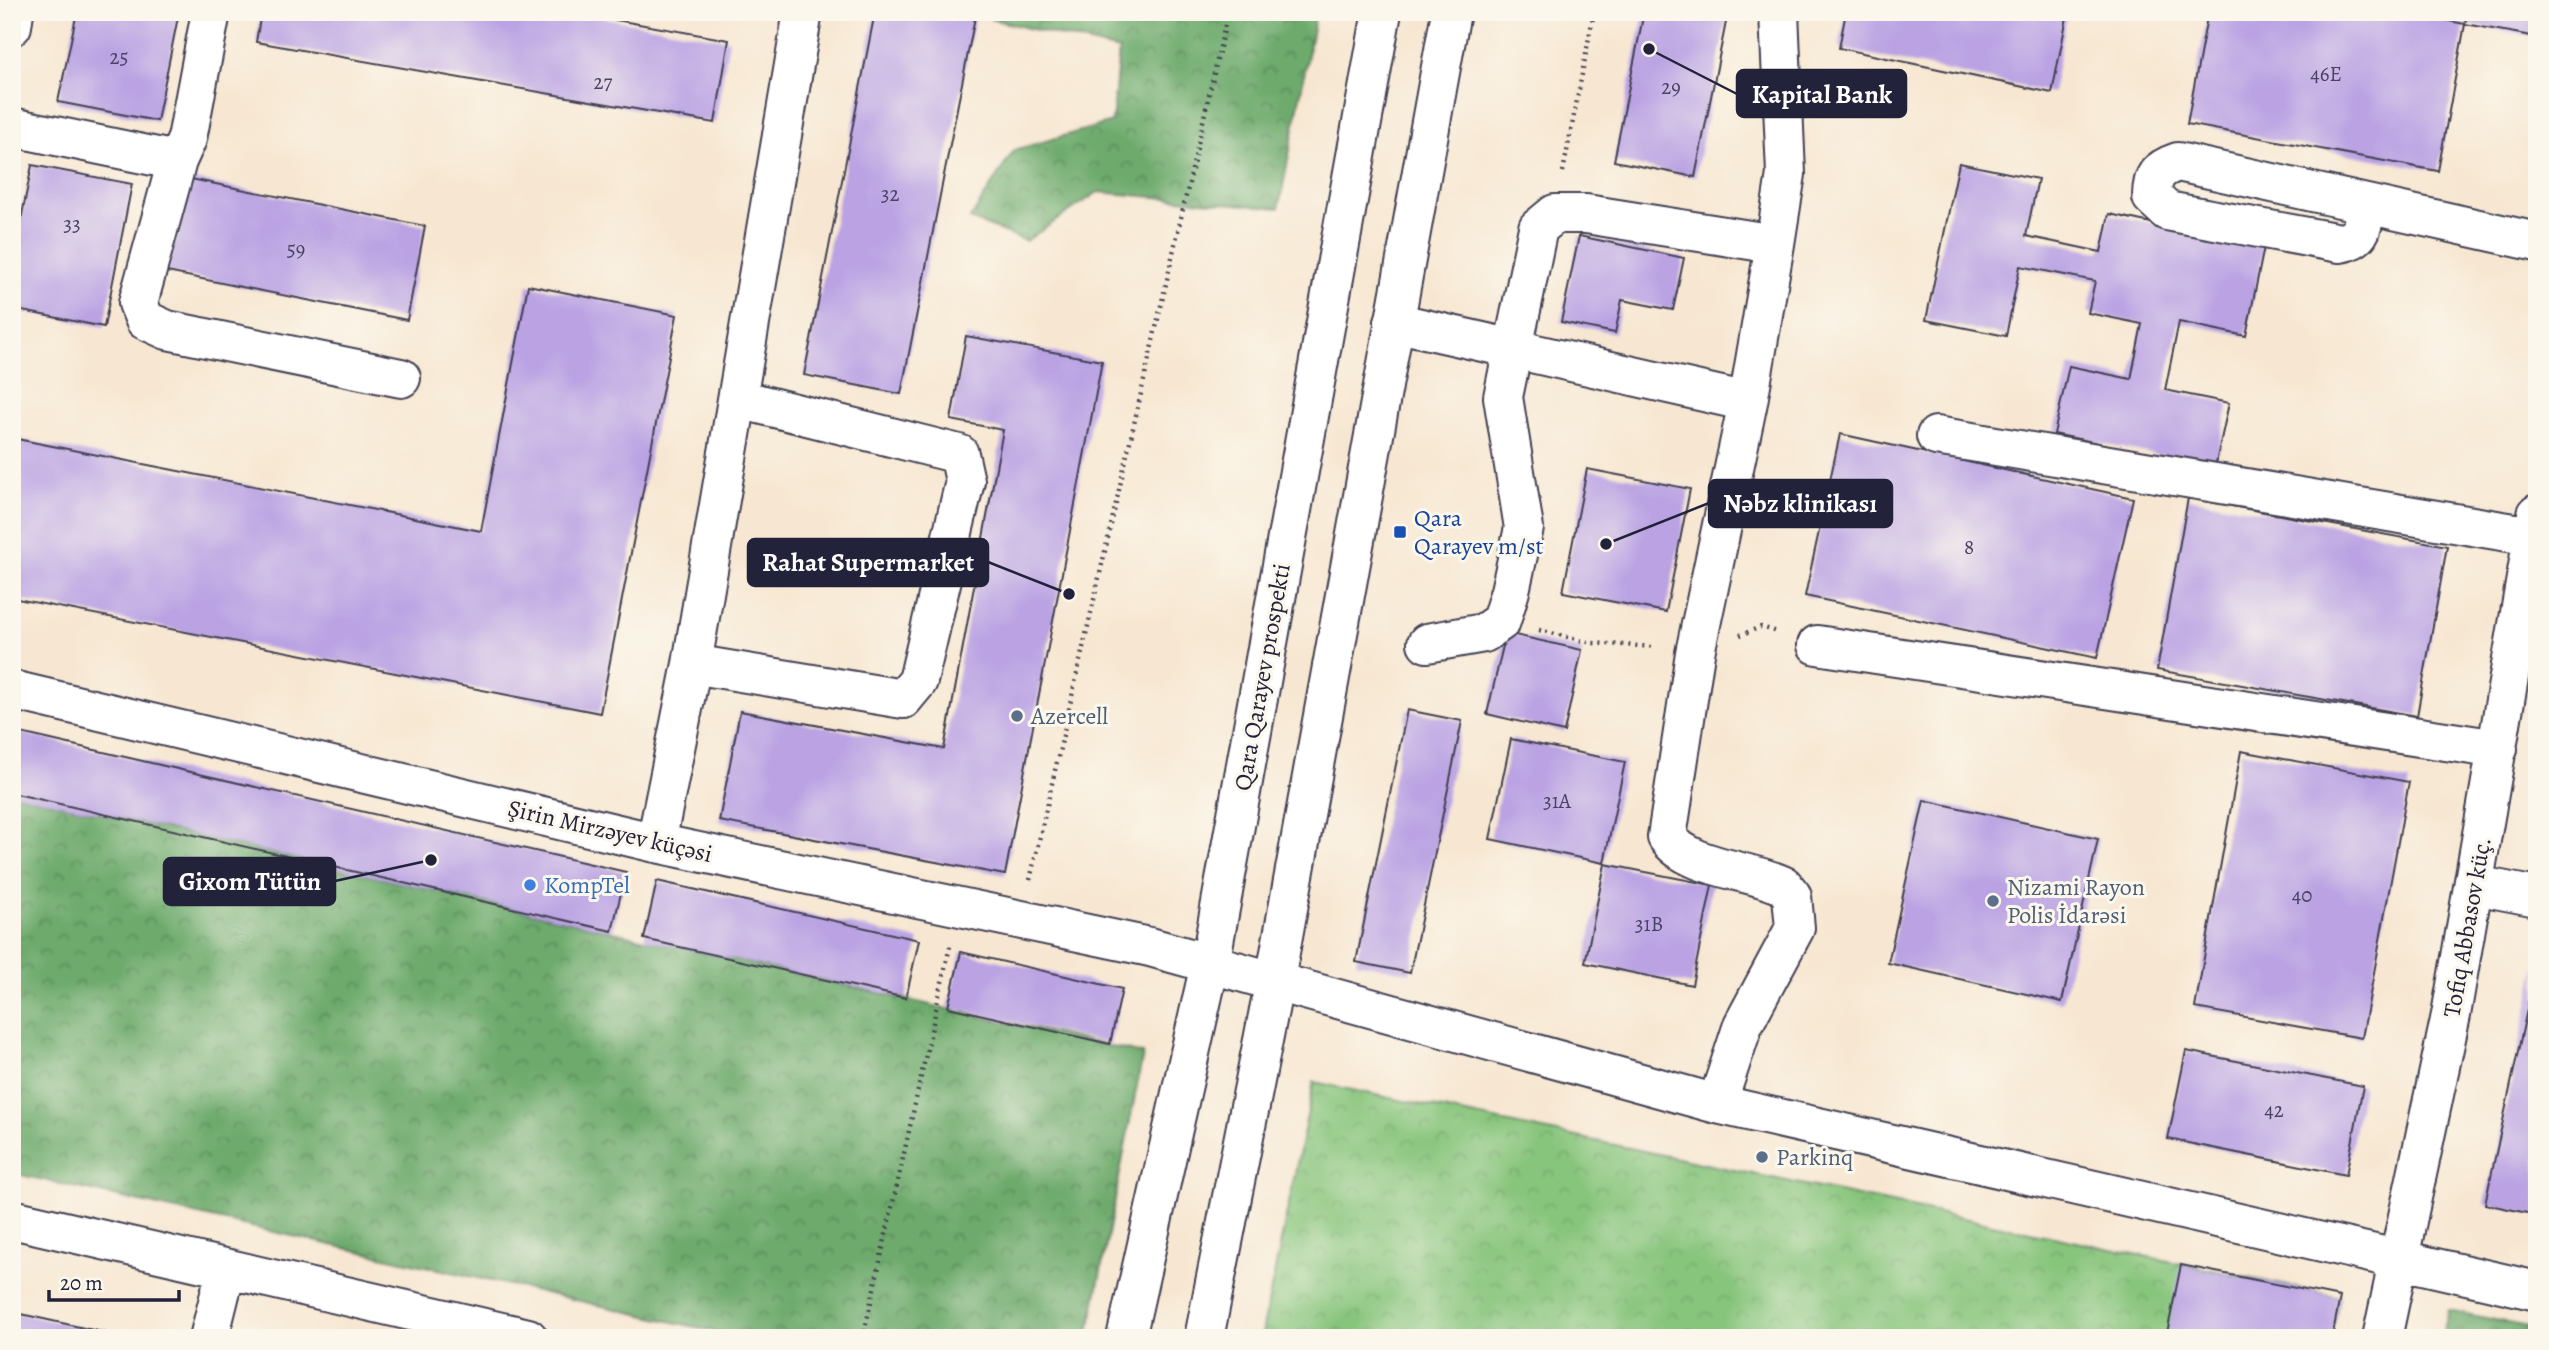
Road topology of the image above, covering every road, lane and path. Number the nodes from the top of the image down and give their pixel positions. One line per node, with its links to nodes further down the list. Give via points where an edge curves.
1 (15, 12): 9 (street)
2 (211, 12): 11 (street, via 187,139)
3 (803, 12): 19 (street)
4 (1228, 12): 31 (path)
5 (1382, 12): 33 (street, Qara Qarayev prospekti)
6 (1451, 12): 16 (street)
7 (1594, 12): 13 (path)
8 (1779, 12): 15 (street, via 1786,174)
9 (12, 26)
10 (12, 127): 11 (street)
11 (177, 160): 18 (street, via 138,303 145,320 167,330)
12 (2366, 205): 12 (street, via 2178,162 2161,168 2152,179 2152,197 2167,211 2340,243 2353,241 2360,232); 14 (street)
13 (1555, 214): 15 (street, via 1586,214); 17 (street, via 1538,228)
14 (2537, 242)
15 (1775, 244): 20 (street)
16 (1394, 322): 17 (street); 34 (street)
17 (1511, 349): 20 (street); 23 (street, via 1503,397 1524,528 1510,591 1501,621 1484,633)
18 (401, 378)
19 (739, 400): 25 (street); 25 (street, via 959,454 965,481 918,681 903,699)
20 (1748, 402): 35 (street, via 1695,653 1667,837 1692,857 1784,886 1792,896 1794,928 1743,1025)
21 (1936, 436): 22 (street)
22 (2535, 525): 27 (street, Tofiq Abbasov küç.)
23 (1427, 643)
24 (1817, 645): 27 (street)
25 (692, 664): 28 (street)
26 (12, 690): 28 (street, Şirin Mirzəyev küçəsi)
27 (2498, 749): 29 (street, Tofiq Abbasov küç.)
28 (656, 843): 31 (street, Şirin Mirzəyev küçəsi)
29 (2476, 885): 30 (street); 37 (street, Tofiq Abbasov küç.)
30 (2537, 897)
31 (1021, 920): 33 (street, Şirin Mirzəyev küçəsi)
32 (950, 945): 42 (path)
33 (1210, 964): 34 (street, Şirin Mirzəyev küçəsi); 43 (street, Qara Qarayev prospekti)
34 (1275, 979): 35 (street, Şirin Mirzəyev küçəsi); 44 (street)
35 (1717, 1104): 37 (street, Şirin Mirzəyev küçəsi)
36 (12, 1219): 38 (street)
37 (2399, 1261): 39 (street); 45 (street, Tofiq Abbasov küç.)
38 (226, 1270): 40 (street); 41 (street)
39 (2537, 1291)
40 (209, 1338)
41 (528, 1338)
42 (863, 1338)
43 (1126, 1338)
44 (1204, 1338)
45 (2382, 1338)

